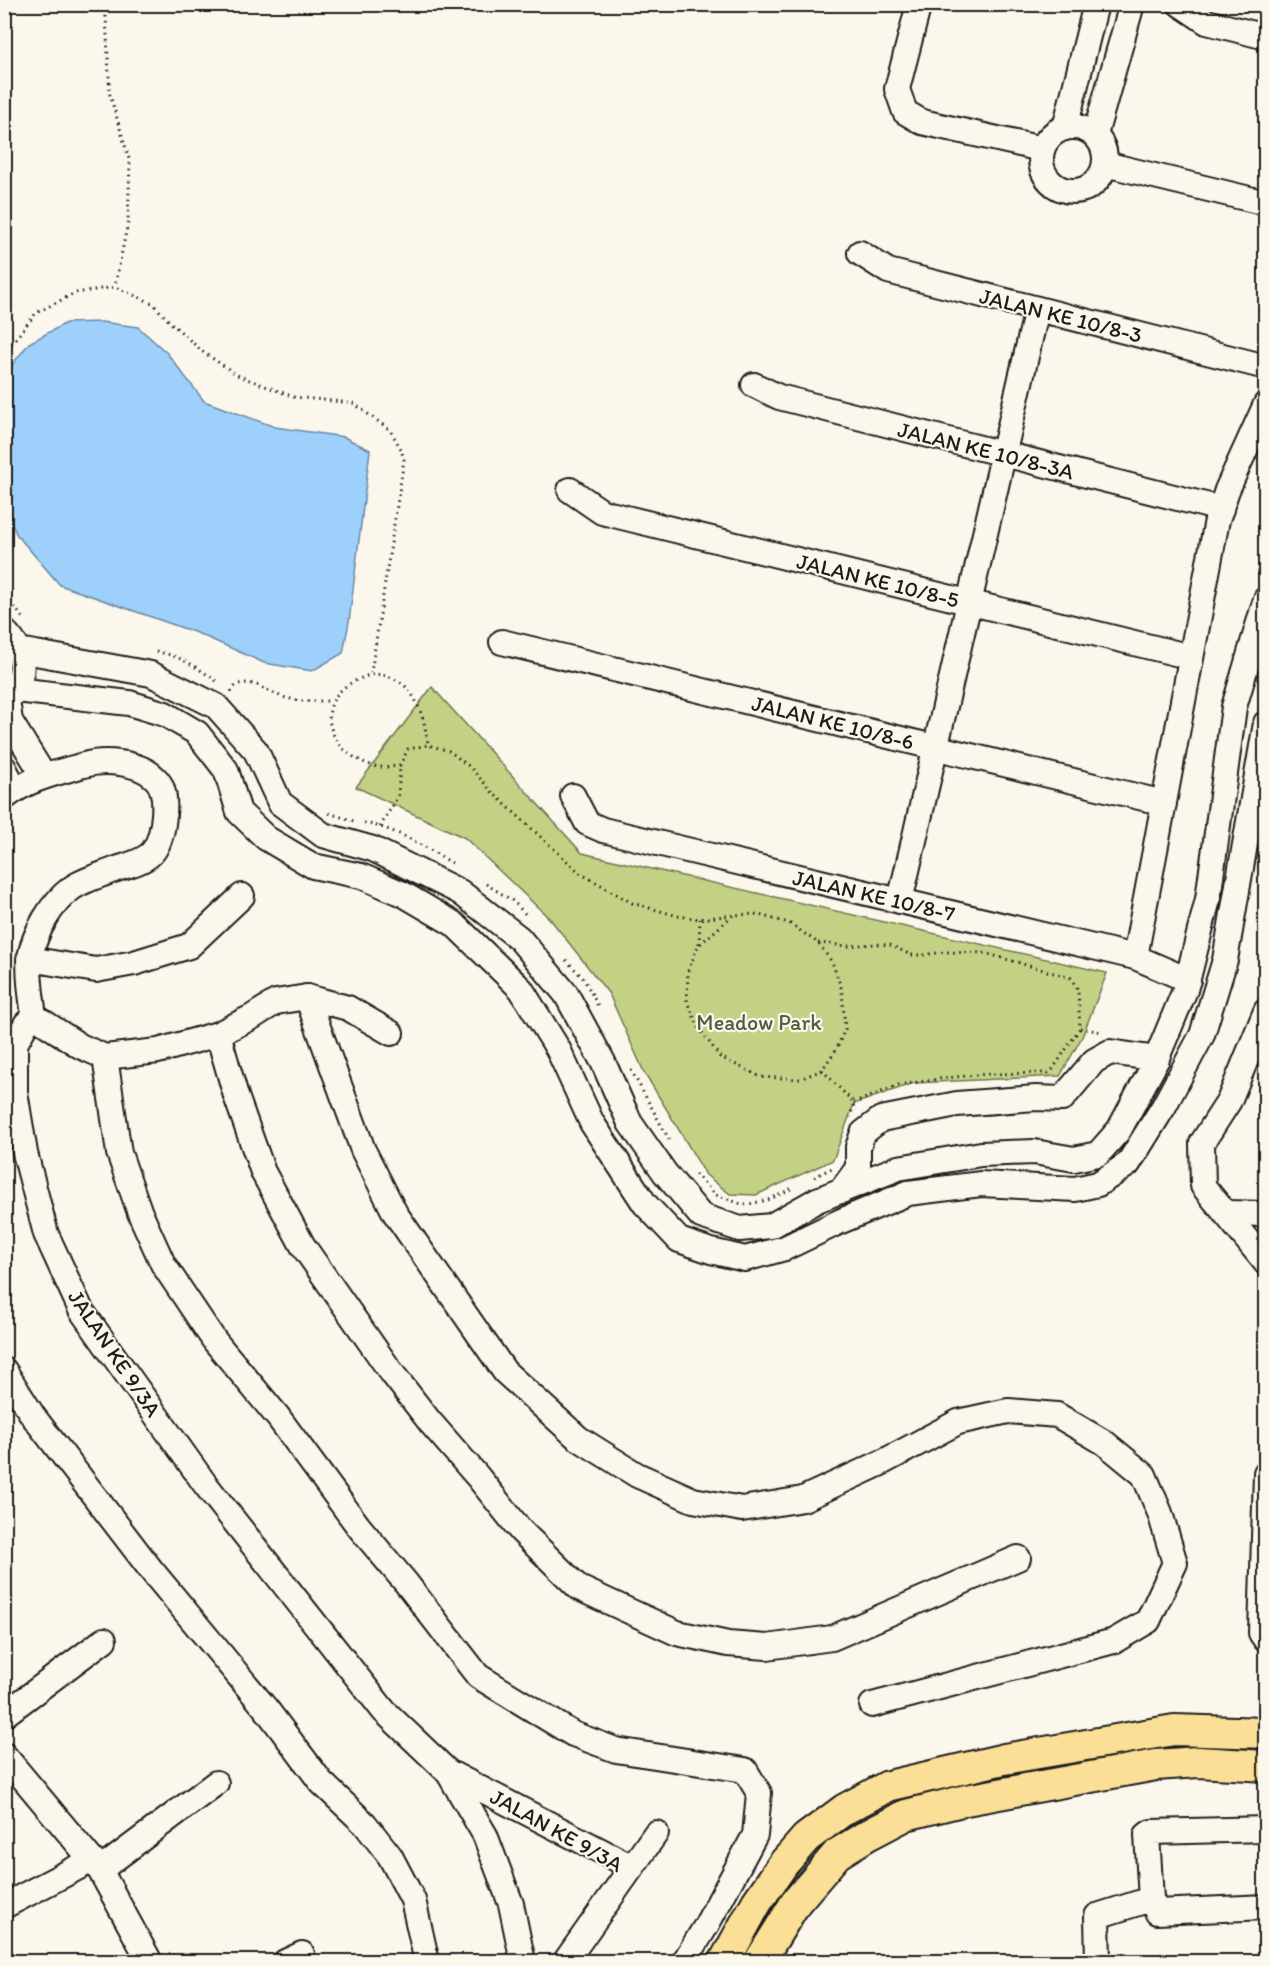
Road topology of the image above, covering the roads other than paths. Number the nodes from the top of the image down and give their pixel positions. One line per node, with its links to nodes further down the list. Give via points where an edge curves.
1 (919, 4): 8 (street, via 897,89 905,112 922,122)
2 (1096, 4): 6 (street)
3 (1132, 4): 7 (street)
4 (1180, 4): 5 (street, via 1207,22)
5 (1266, 37)
6 (1065, 128): 7 (street); 8 (street, via 1055,132)
7 (1095, 135): 9 (street, via 1105,154)
8 (1042, 149): 9 (street, via 1042,170 1065,190 1086,189 1102,174)
9 (1105, 164): 10 (street)
10 (1266, 203)
11 (860, 253): 12 (street, JALAN KE 10/8-3, via 888,271)
12 (1037, 309): 13 (street, JALAN KE 10/8-3); 16 (street)
13 (1266, 367)
14 (754, 384): 16 (street, JALAN KE 10/8-3A, via 779,397)
15 (1266, 404): 18 (street)
16 (1003, 454): 18 (street, JALAN KE 10/8-3A); 20 (street)
17 (570, 490): 20 (street, JALAN KE 10/8-5, via 602,512)
18 (1221, 509): 25 (street)
19 (1266, 600): 22 (street)
20 (969, 602): 25 (street, JALAN KE 10/8-5); 29 (street)
21 (4, 631): 24 (street)
22 (1261, 631): 26 (street)
23 (502, 642): 29 (street, JALAN KE 10/8-6)
24 (19, 650): 27 (street, via 21,677); 47 (street, via 151,674 216,706 256,751 280,802 323,835 373,849 460,892 519,938 566,994 630,1123 700,1216 740,1229 771,1226)
25 (1191, 657): 34 (street)
26 (1257, 665): 39 (street, via 1234,707 1208,899)
27 (9, 697): 28 (street, via 129,703 165,714 197,733 226,770 239,812 266,838 314,866 361,876 403,894 454,924 521,989 558,1049 592,1123 645,1204 679,1240 745,1259 785,1248 908,1193 981,1184 1075,1189 1098,1184 1128,1164 1202,1035 1225,960); 31 (street, via 10,721)
28 (1266, 723)
29 (935, 747): 34 (street, JALAN KE 10/8-6); 36 (street)
30 (4, 768): 32 (street)
31 (44, 776): 32 (street); 38 (street, via 88,764 114,762 138,768 154,776 163,790 164,819 154,850 143,860 73,887 56,902 41,925)
32 (10, 794)
33 (573, 796): 36 (street, JALAN KE 10/8-7, via 587,823 603,830)
34 (1164, 803): 37 (street)
35 (242, 896): 38 (street, via 189,946 134,963 96,970)
36 (900, 901): 37 (street, JALAN KE 10/8-7)
37 (1135, 957): 39 (street, JALAN KE 10/8-7)
38 (29, 959): 42 (street)
39 (1188, 980): 46 (street)
40 (307, 997): 43 (street, via 348,1008); 44 (street, via 276,1002); 57 (street, via 363,1150 395,1213 506,1372 578,1438 637,1475 693,1500 742,1509 793,1501 883,1462 958,1422 1008,1411 1058,1415 1105,1443 1144,1475 1175,1563 1148,1622 1114,1641)
41 (1266, 1011): 48 (street, via 1228,1101 1202,1143 1203,1186)
42 (34, 1016): 45 (street); 62 (street, JALAN KE 9/3A, via 15,1044 15,1092 23,1143 46,1234 81,1310 205,1484 384,1712)
43 (391, 1033)
44 (218, 1034): 45 (street, via 158,1052); 54 (street, via 263,1172 303,1246 430,1422 521,1531 579,1588 676,1633 767,1647 832,1638)
45 (105, 1057): 75 (street, via 119,1153 163,1264 214,1340 478,1676 573,1734 616,1750 745,1770 759,1793 755,1835)
46 (1156, 1059): 47 (street, via 1119,1130 1098,1154 1074,1159 1035,1152 981,1154 898,1168); 47 (street, via 1110,1052 1094,1061 1062,1099 957,1104 881,1119 863,1133 858,1168)
47 (841, 1191)
48 (1227, 1213): 49 (street); 50 (street)
49 (1266, 1214)
50 (1266, 1263)
51 (4, 1370): 72 (street, via 33,1416 152,1571 321,1782 365,1824 390,1856 413,1900)
52 (1266, 1473): 53 (street)
53 (1265, 1504): 55 (street, via 1261,1633)
54 (1018, 1558)
55 (1266, 1640)
56 (104, 1641): 58 (street)
57 (872, 1705)
58 (4, 1715)
59 (1266, 1734): 76 (main road, via 1174,1730 1004,1759 888,1786 845,1809 806,1838 757,1902)
60 (4, 1755): 66 (street)
61 (1266, 1766): 77 (main road, via 1198,1762 1156,1765 906,1815 837,1854 796,1902)
62 (448, 1772): 67 (street, JALAN KE 9/3A); 73 (street, JALAN KE 9/3A, via 485,1835 511,1904)
63 (216, 1783): 66 (street)
64 (1266, 1828): 69 (street, via 1148,1833)
65 (656, 1833): 67 (street)
66 (96, 1865): 68 (street); 71 (street)
67 (632, 1867): 74 (street, JALAN KE 9/3A)
68 (4, 1906)
69 (1154, 1906): 70 (street); 78 (street, via 1097,1916)
70 (1266, 1907)
71 (150, 1962)
72 (427, 1962)
73 (523, 1962)
74 (565, 1962)
75 (684, 1962)
76 (724, 1962)
77 (759, 1962)
78 (1098, 1962)

